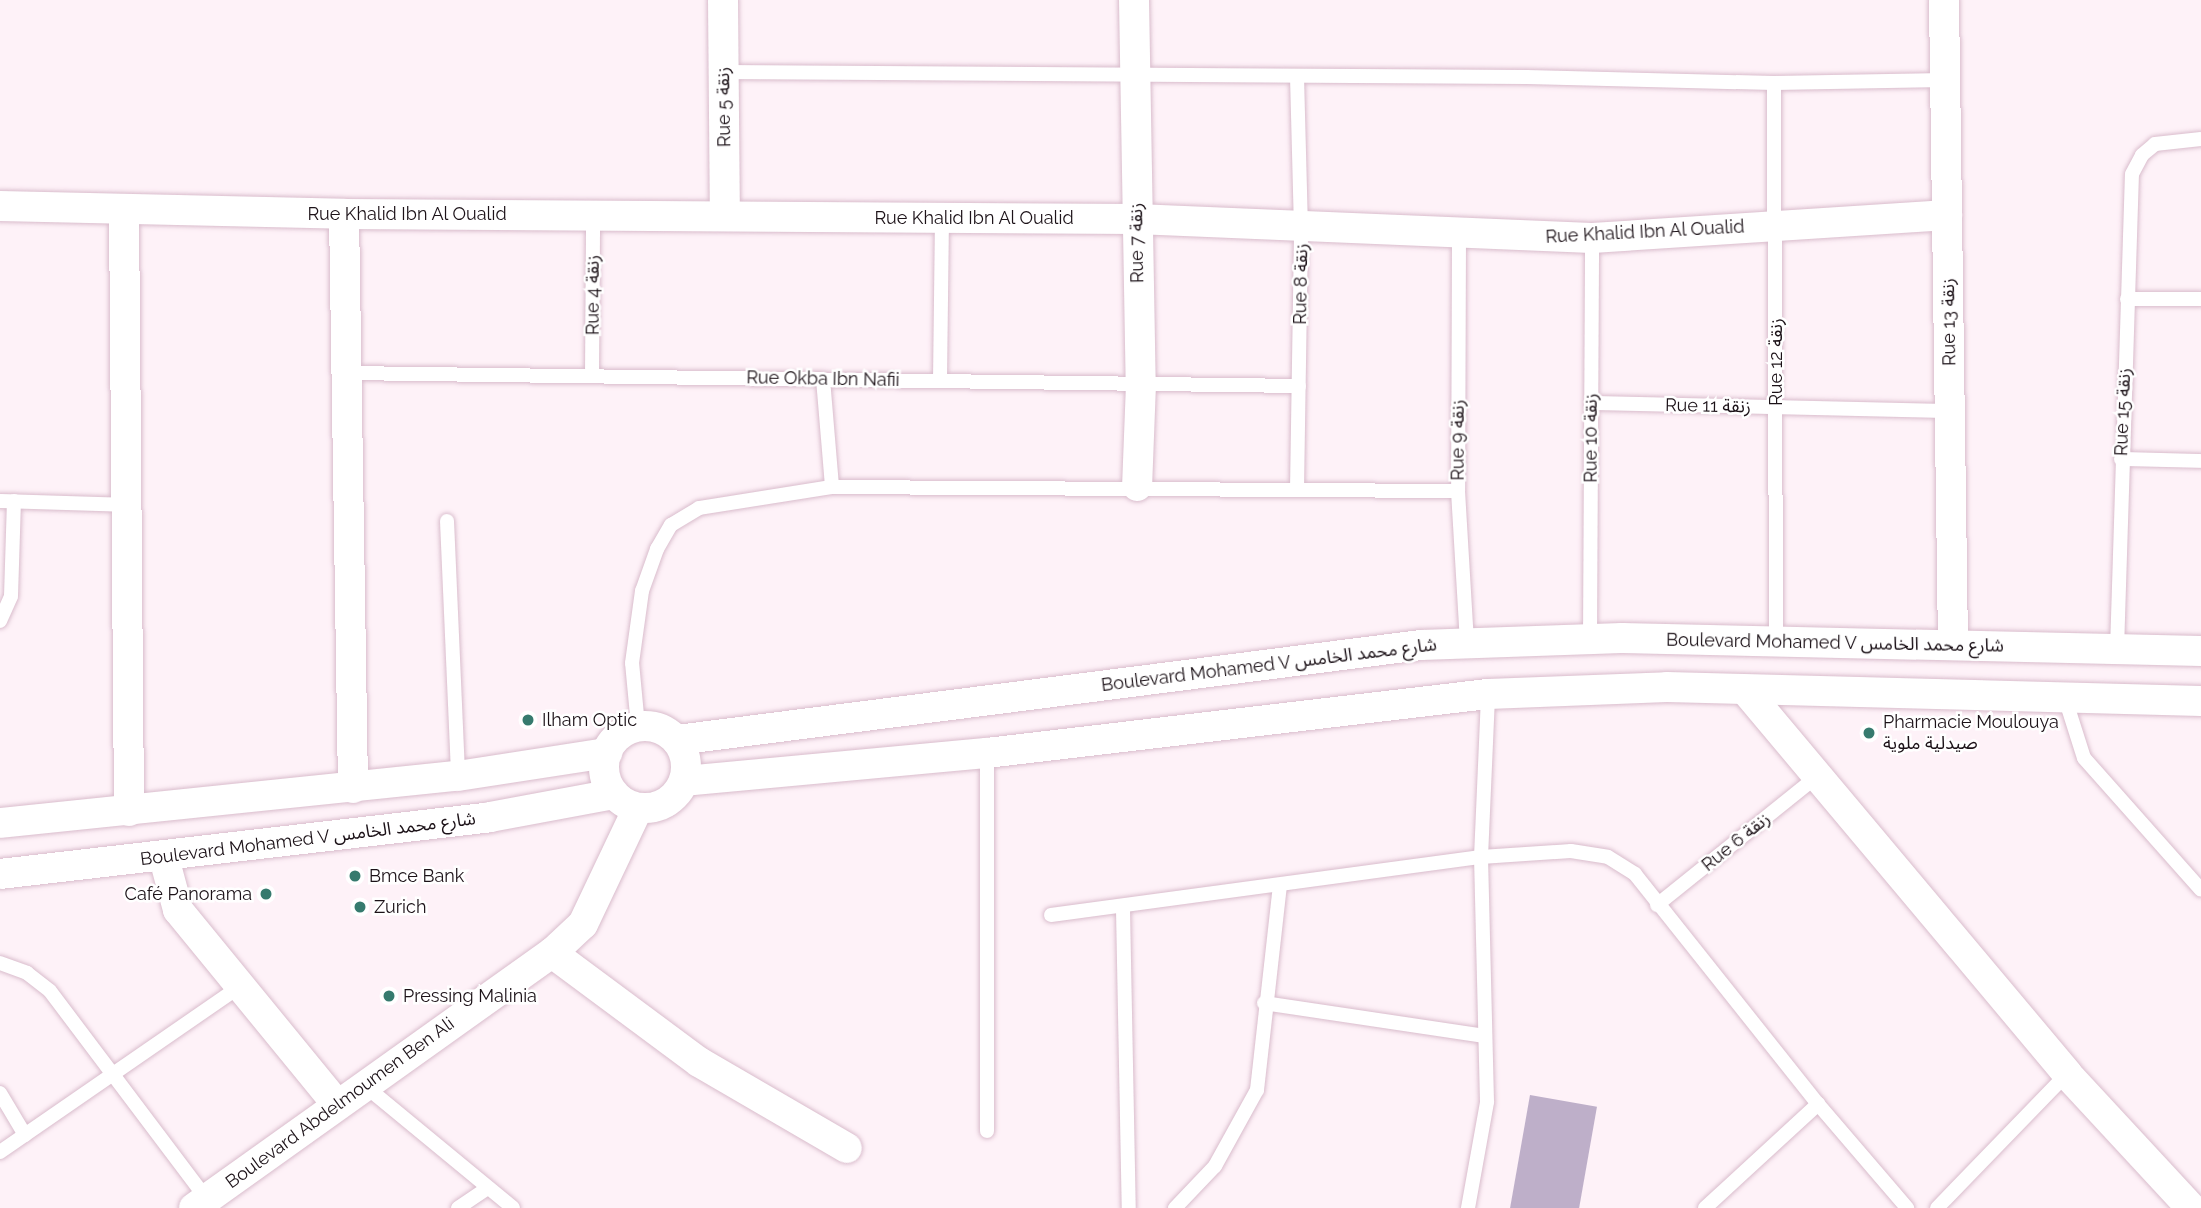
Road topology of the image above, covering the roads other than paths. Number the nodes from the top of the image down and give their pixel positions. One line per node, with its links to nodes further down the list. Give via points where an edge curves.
1 (723, 0): 4 (street, Rue 5 زنقة)
2 (1133, 0): 5 (street, Rue 7 زنقة)
3 (1944, 0): 7 (street, Rue 13 زنقة)
4 (723, 72): 5 (lane); 14 (street, Rue 5 زنقة)
5 (1134, 76): 6 (lane); 17 (street, Rue 7 زنقة)
6 (1297, 78): 8 (lane); 19 (lane, Rue 8 زنقة)
7 (1945, 80): 8 (lane); 15 (street, Rue 13 زنقة)
8 (1774, 83): 18 (lane, Rue 12 زنقة)
9 (2201, 139): 22 (lane, Rue 15 زنقة, via 2155,144 2142,155 2132,174)
10 (0, 206): 11 (street, Rue Khalid Ibn Al Oualid)
11 (124, 209): 12 (street, Rue Khalid Ibn Al Oualid); 40 (street)
12 (344, 214): 13 (street, Rue Khalid Ibn Al Oualid); 24 (street)
13 (593, 215): 14 (street, Rue Khalid Ibn Al Oualid); 25 (lane, Rue 4 زنقة)
14 (725, 215): 16 (street, Rue Khalid Ibn Al Oualid)
15 (1947, 215): 18 (street, Rue Khalid Ibn Al Oualid); 32 (street, Rue 13 زنقة)
16 (942, 218): 17 (street, Rue Khalid Ibn Al Oualid); 27 (lane)
17 (1136, 219): 19 (street, Rue Khalid Ibn Al Oualid); 28 (street, Rue 7 زنقة)
18 (1776, 225): 21 (street, Rue Khalid Ibn Al Oualid); 31 (lane, Rue 12 زنقة)
19 (1301, 229): 20 (street, Rue Khalid Ibn Al Oualid); 29 (lane, Rue 8 زنقة)
20 (1459, 236): 21 (street, Rue Khalid Ibn Al Oualid); 38 (lane, Rue 9 زنقة)
21 (1592, 238): 30 (lane, Rue 10 زنقة)
22 (2127, 299): 23 (lane); 33 (lane, Rue 15 زنقة)
23 (2201, 299)
24 (346, 373): 25 (lane, Rue Okba Ibn Nafii); 60 (street)
25 (592, 376): 26 (lane, Rue Okba Ibn Nafii)
26 (822, 379): 27 (lane, Rue Okba Ibn Nafii); 35 (lane)
27 (940, 381): 28 (lane, Rue Okba Ibn Nafii)
28 (1141, 384): 29 (lane, Rue Okba Ibn Nafii); 36 (street, Rue 7 زنقة)
29 (1299, 386): 37 (lane, Rue 8 زنقة)
30 (1591, 403): 31 (lane, Rue 11 زنقة); 43 (lane, Rue 10 زنقة)
31 (1776, 407): 32 (lane, Rue 11 زنقة); 44 (lane, Rue 12 زنقة)
32 (1950, 411): 46 (street, Rue 13 زنقة)
33 (2121, 459): 34 (lane); 47 (lane, Rue 15 زنقة)
34 (2201, 461)
35 (832, 486): 36 (lane); 53 (lane, via 699,508 671,525 657,549 633,626)
36 (1137, 486): 37 (lane)
37 (1297, 490): 38 (lane)
38 (1458, 491): 45 (lane, Rue 9 زنقة)
39 (7, 501): 40 (lane); 42 (lane, via 10,596)
40 (124, 505): 62 (street)
41 (447, 521): 57 (lane)
42 (0, 621)
43 (1590, 639): 44 (street, Boulevard Mohamed V شارع محمد الخامس); 45 (street, Boulevard Mohamed V شارع محمد الخامس)
44 (1776, 640): 46 (street, Boulevard Mohamed V شارع محمد الخامس)
45 (1467, 644): 54 (street, Boulevard Mohamed V شارع محمد الخامس, via 1408,647)
46 (1953, 645): 47 (street, Boulevard Mohamed V شارع محمد الخامس)
47 (2118, 650): 48 (street, Boulevard Mohamed V شارع محمد الخامس)
48 (2201, 651)
49 (1747, 692): 50 (street, via 1667,687); 51 (street); 58 (street)
50 (1488, 694): 55 (street); 64 (lane)
51 (2063, 694): 52 (street); 68 (lane, via 2084,758)
52 (2201, 701)
53 (638, 726): 54 (street, via 652,726); 56 (street, via 614,740)
54 (677, 740): 59 (street, via 687,767)
55 (987, 752): 59 (street); 83 (lane)
56 (607, 753): 57 (street); 61 (street, via 604,767)
57 (458, 776): 60 (street)
58 (1815, 778): 69 (lane, Rue 6 زنقة); 77 (street)
59 (684, 781): 61 (street, via 667,803)
60 (353, 788): 62 (street)
61 (626, 801): 65 (street, Boulevard Mohamed V شارع محمد الخامس); 72 (street, Boulevard Abdelmoumen Ben Ali, via 583,924)
62 (129, 811): 63 (street)
63 (0, 823)
64 (1481, 857): 67 (lane); 69 (lane, via 1571,851 1608,857 1635,874); 76 (lane)
65 (164, 858): 66 (street, Boulevard Mohamed V شارع محمد الخامس); 74 (street, via 178,910)
66 (0, 874)
67 (1280, 885): 70 (lane); 75 (lane)
68 (2201, 890)
69 (1657, 905): 82 (lane)
70 (1122, 909): 71 (lane); 91 (lane)
71 (1051, 915)
72 (552, 953): 79 (street, Boulevard Abdelmoumen Ben Ali); 85 (street, via 699,1062)
73 (0, 963): 78 (lane, via 27,973 50,991)
74 (239, 987): 78 (lane); 81 (street)
75 (1264, 1003): 76 (lane); 92 (lane, via 1257,1090 1215,1166)
76 (1485, 1036): 93 (lane, via 1487,1102)
77 (2067, 1074): 96 (lane); 97 (street)
78 (112, 1075): 84 (lane); 88 (lane)
79 (364, 1085): 81 (street, Boulevard Abdelmoumen Ben Ali); 87 (lane)
80 (0, 1093): 84 (lane)
81 (337, 1104): 88 (street, Boulevard Abdelmoumen Ben Ali)
82 (1818, 1104): 94 (lane); 95 (lane)
83 (987, 1131)
84 (25, 1135): 86 (lane)
85 (847, 1148)
86 (0, 1152)
87 (486, 1189): 89 (lane); 90 (lane)
88 (201, 1203)
89 (458, 1208)
90 (513, 1208)
91 (1129, 1208)
92 (1175, 1208)
93 (1468, 1208)
94 (1705, 1208)
95 (1908, 1208)
96 (1937, 1208)
97 (2192, 1208)

